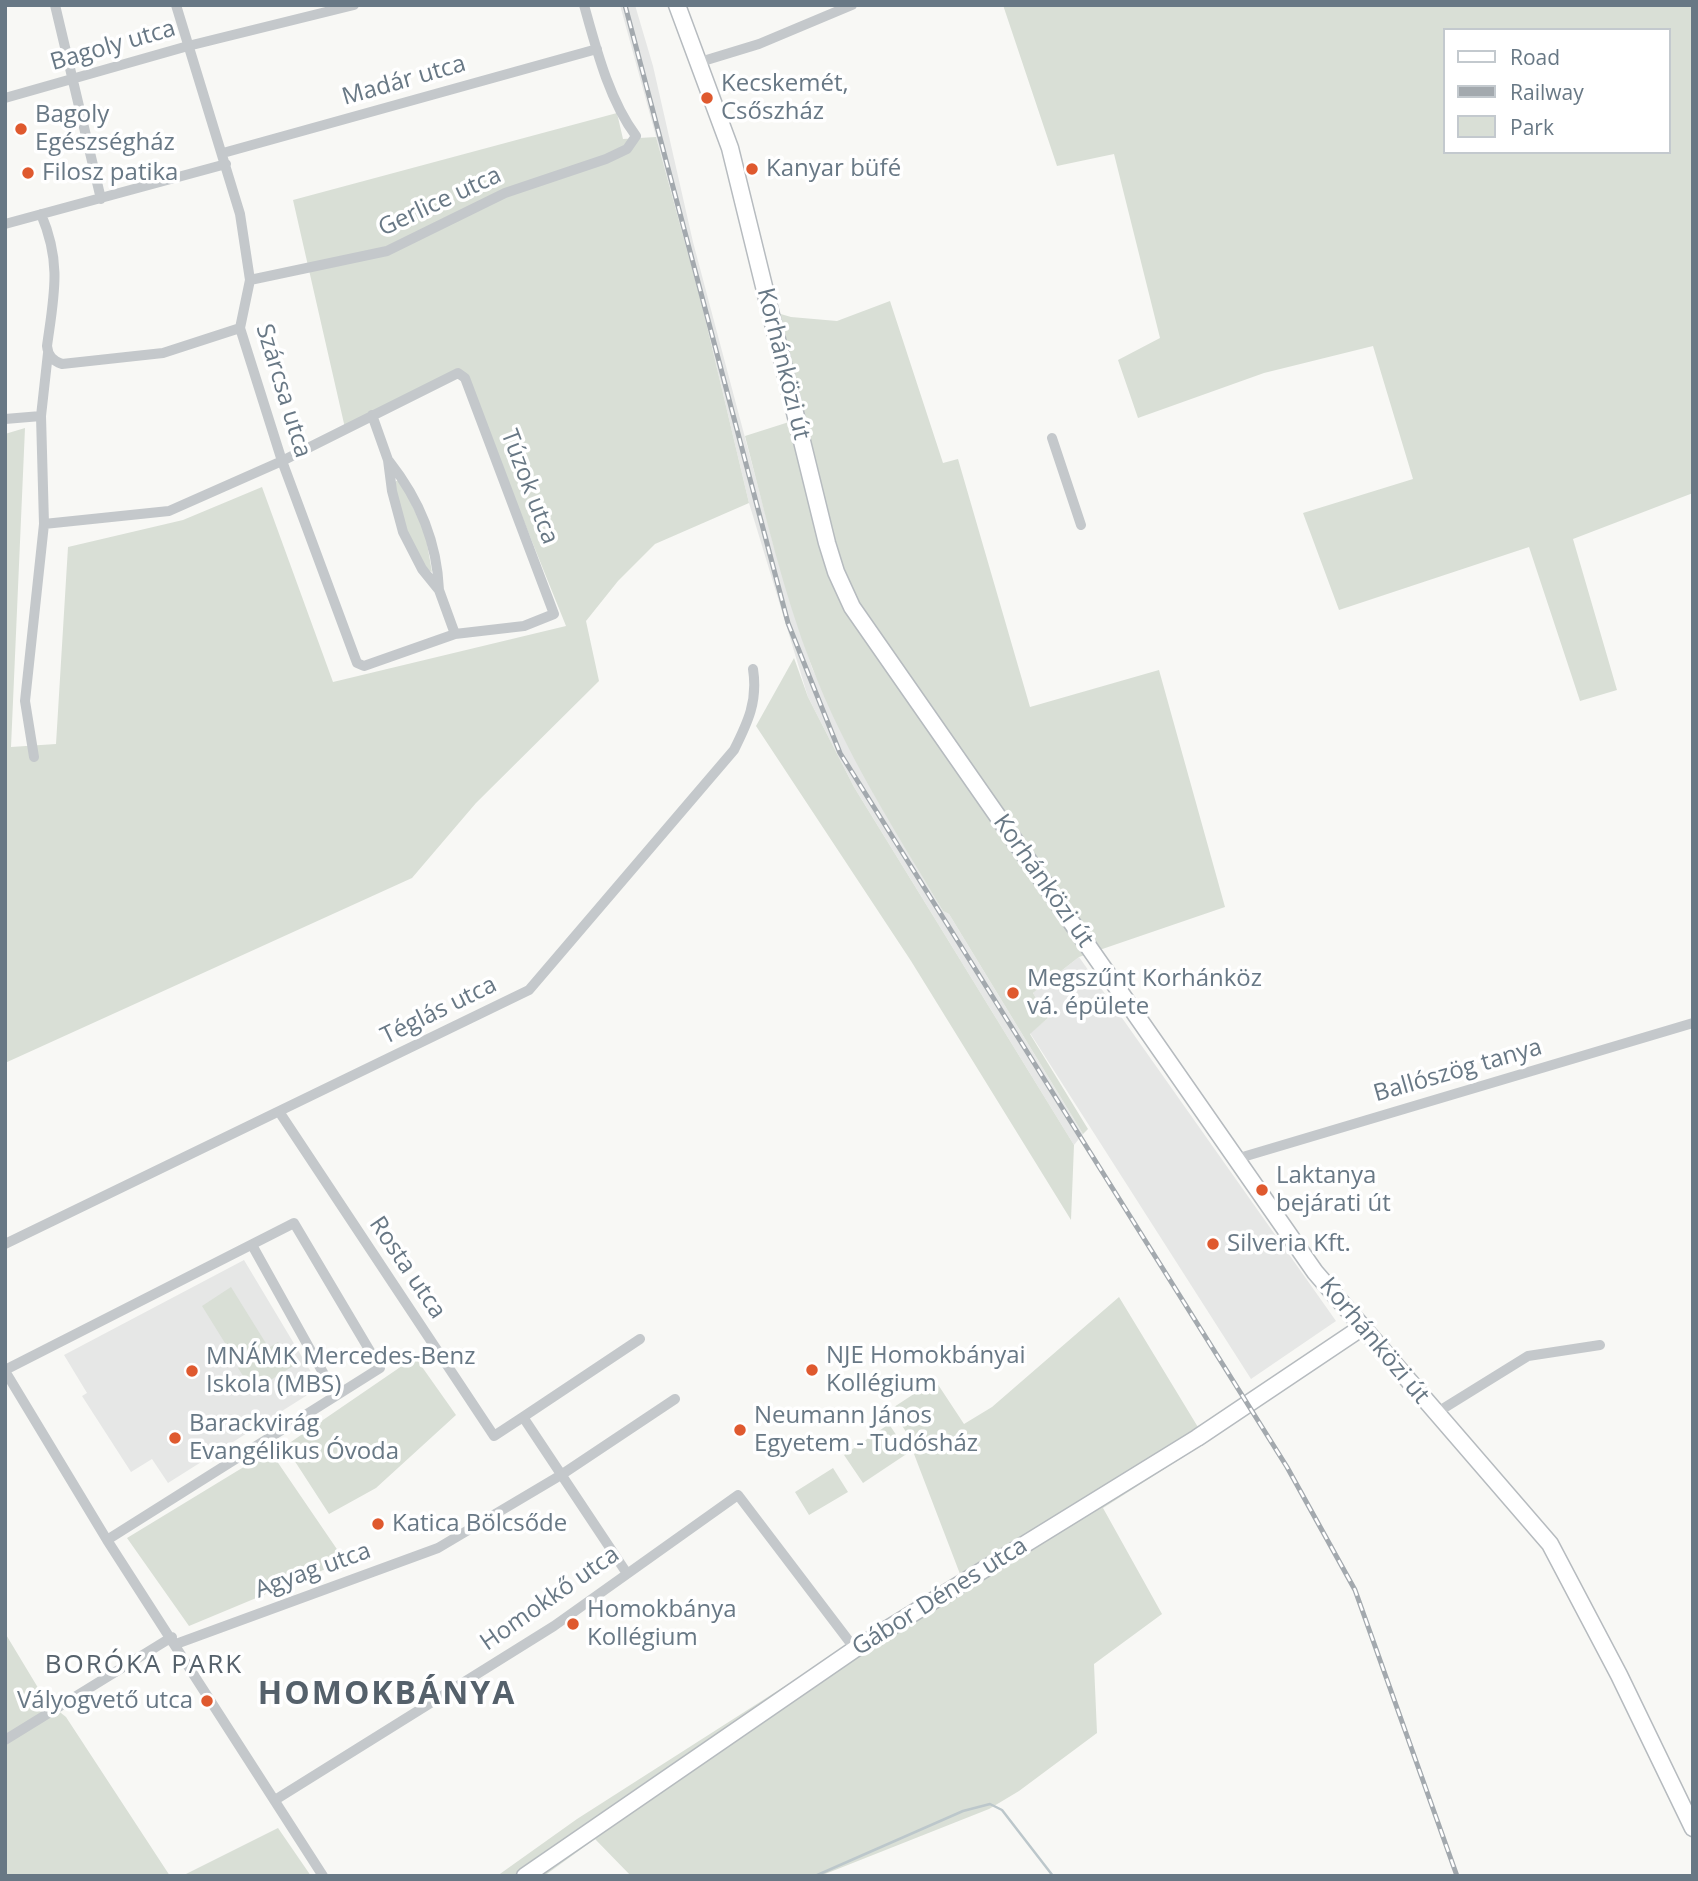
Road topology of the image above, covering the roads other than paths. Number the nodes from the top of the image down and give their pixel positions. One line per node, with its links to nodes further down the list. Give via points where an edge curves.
1 (55, 5): 11 (street)
2 (176, 5): 8 (street, Szárcsa utca)
3 (354, 5): 8 (street, Bagoly utca)
4 (584, 5): 9 (street)
5 (677, 5): 10 (street, Korhánközi út)
6 (852, 5): 7 (street)
7 (826, 10): 10 (street, via 759,44)
8 (188, 46): 11 (street, Bagoly utca); 14 (street, Szárcsa utca)
9 (597, 49): 14 (street, Madár utca); 18 (street, Gerlice utca, via 626,123 636,136 627,149 505,193 387,251)
10 (700, 62): 36 (street, Korhánközi út, via 730,148 840,584)
11 (73, 78): 12 (street, Bagoly utca); 15 (street)
12 (7, 98): 13 (street)
13 (5, 110)
14 (225, 159): 15 (street, Madár utca); 18 (street, Szárcsa utca, via 240,214)
15 (101, 200): 16 (street, Madár utca)
16 (41, 214): 17 (street, Madár utca); 20 (street, via 53,242 57,272)
17 (5, 224)
18 (250, 280): 19 (street, Szárcsa utca)
19 (240, 328): 20 (street, via 163,353 62,364); 26 (street, Szárcsa utca)
20 (48, 353): 22 (street)
21 (372, 415): 25 (street); 26 (street, Túzok utca); 30 (street, Túzok utca, via 449,375 458,373 465,378 554,609 550,617 524,626)
22 (41, 416): 23 (street); 27 (street)
23 (5, 419)
24 (1052, 438): 28 (street)
25 (388, 460): 29 (street, via 403,532); 29 (street, via 407,484 427,524)
26 (282, 461): 27 (street, Túzok utca, via 169,512); 31 (street, Szárcsa utca)
27 (44, 524): 33 (street, via 25,701)
28 (1081, 525)
29 (439, 590): 30 (street)
30 (455, 634): 31 (street, Túzok utca, via 364,666)
31 (357, 663)
32 (753, 669): 35 (street, Téglás utca, via 752,713 734,750 529,990)
33 (34, 757)
34 (1693, 1023): 36 (street, Ballószög tanya)
35 (280, 1113): 37 (street, Téglás utca); 46 (street, Rosta utca, via 494,1436)
36 (1236, 1159): 39 (street, Korhánközi út)
37 (5, 1244)
38 (252, 1245): 42 (street); 43 (street); 43 (street, via 294,1223 380,1368)
39 (1360, 1328): 45 (street, Korhánközi út); 51 (street, Gábor Dénes utca, via 1197,1438)
40 (640, 1339): 46 (street)
41 (1600, 1345): 45 (street, via 1528,1356)
42 (5, 1370): 48 (street)
43 (336, 1396): 48 (street)
44 (675, 1399): 47 (street, Agyag utca)
45 (1436, 1413): 54 (street, Korhánközi út, via 1549,1544)
46 (523, 1417): 47 (street)
47 (561, 1475): 49 (street); 50 (street, Agyag utca, via 438,1548)
48 (107, 1539): 50 (street)
49 (626, 1572): 51 (street, Homokkő utca, via 738,1496); 53 (street, Homokkő utca, via 554,1626)
50 (174, 1641): 52 (street, Agyag utca); 53 (street)
51 (855, 1649): 56 (street, Gábor Dénes utca)
52 (5, 1740)
53 (275, 1800): 55 (street)
54 (1693, 1829)
55 (323, 1876)
56 (525, 1876)

